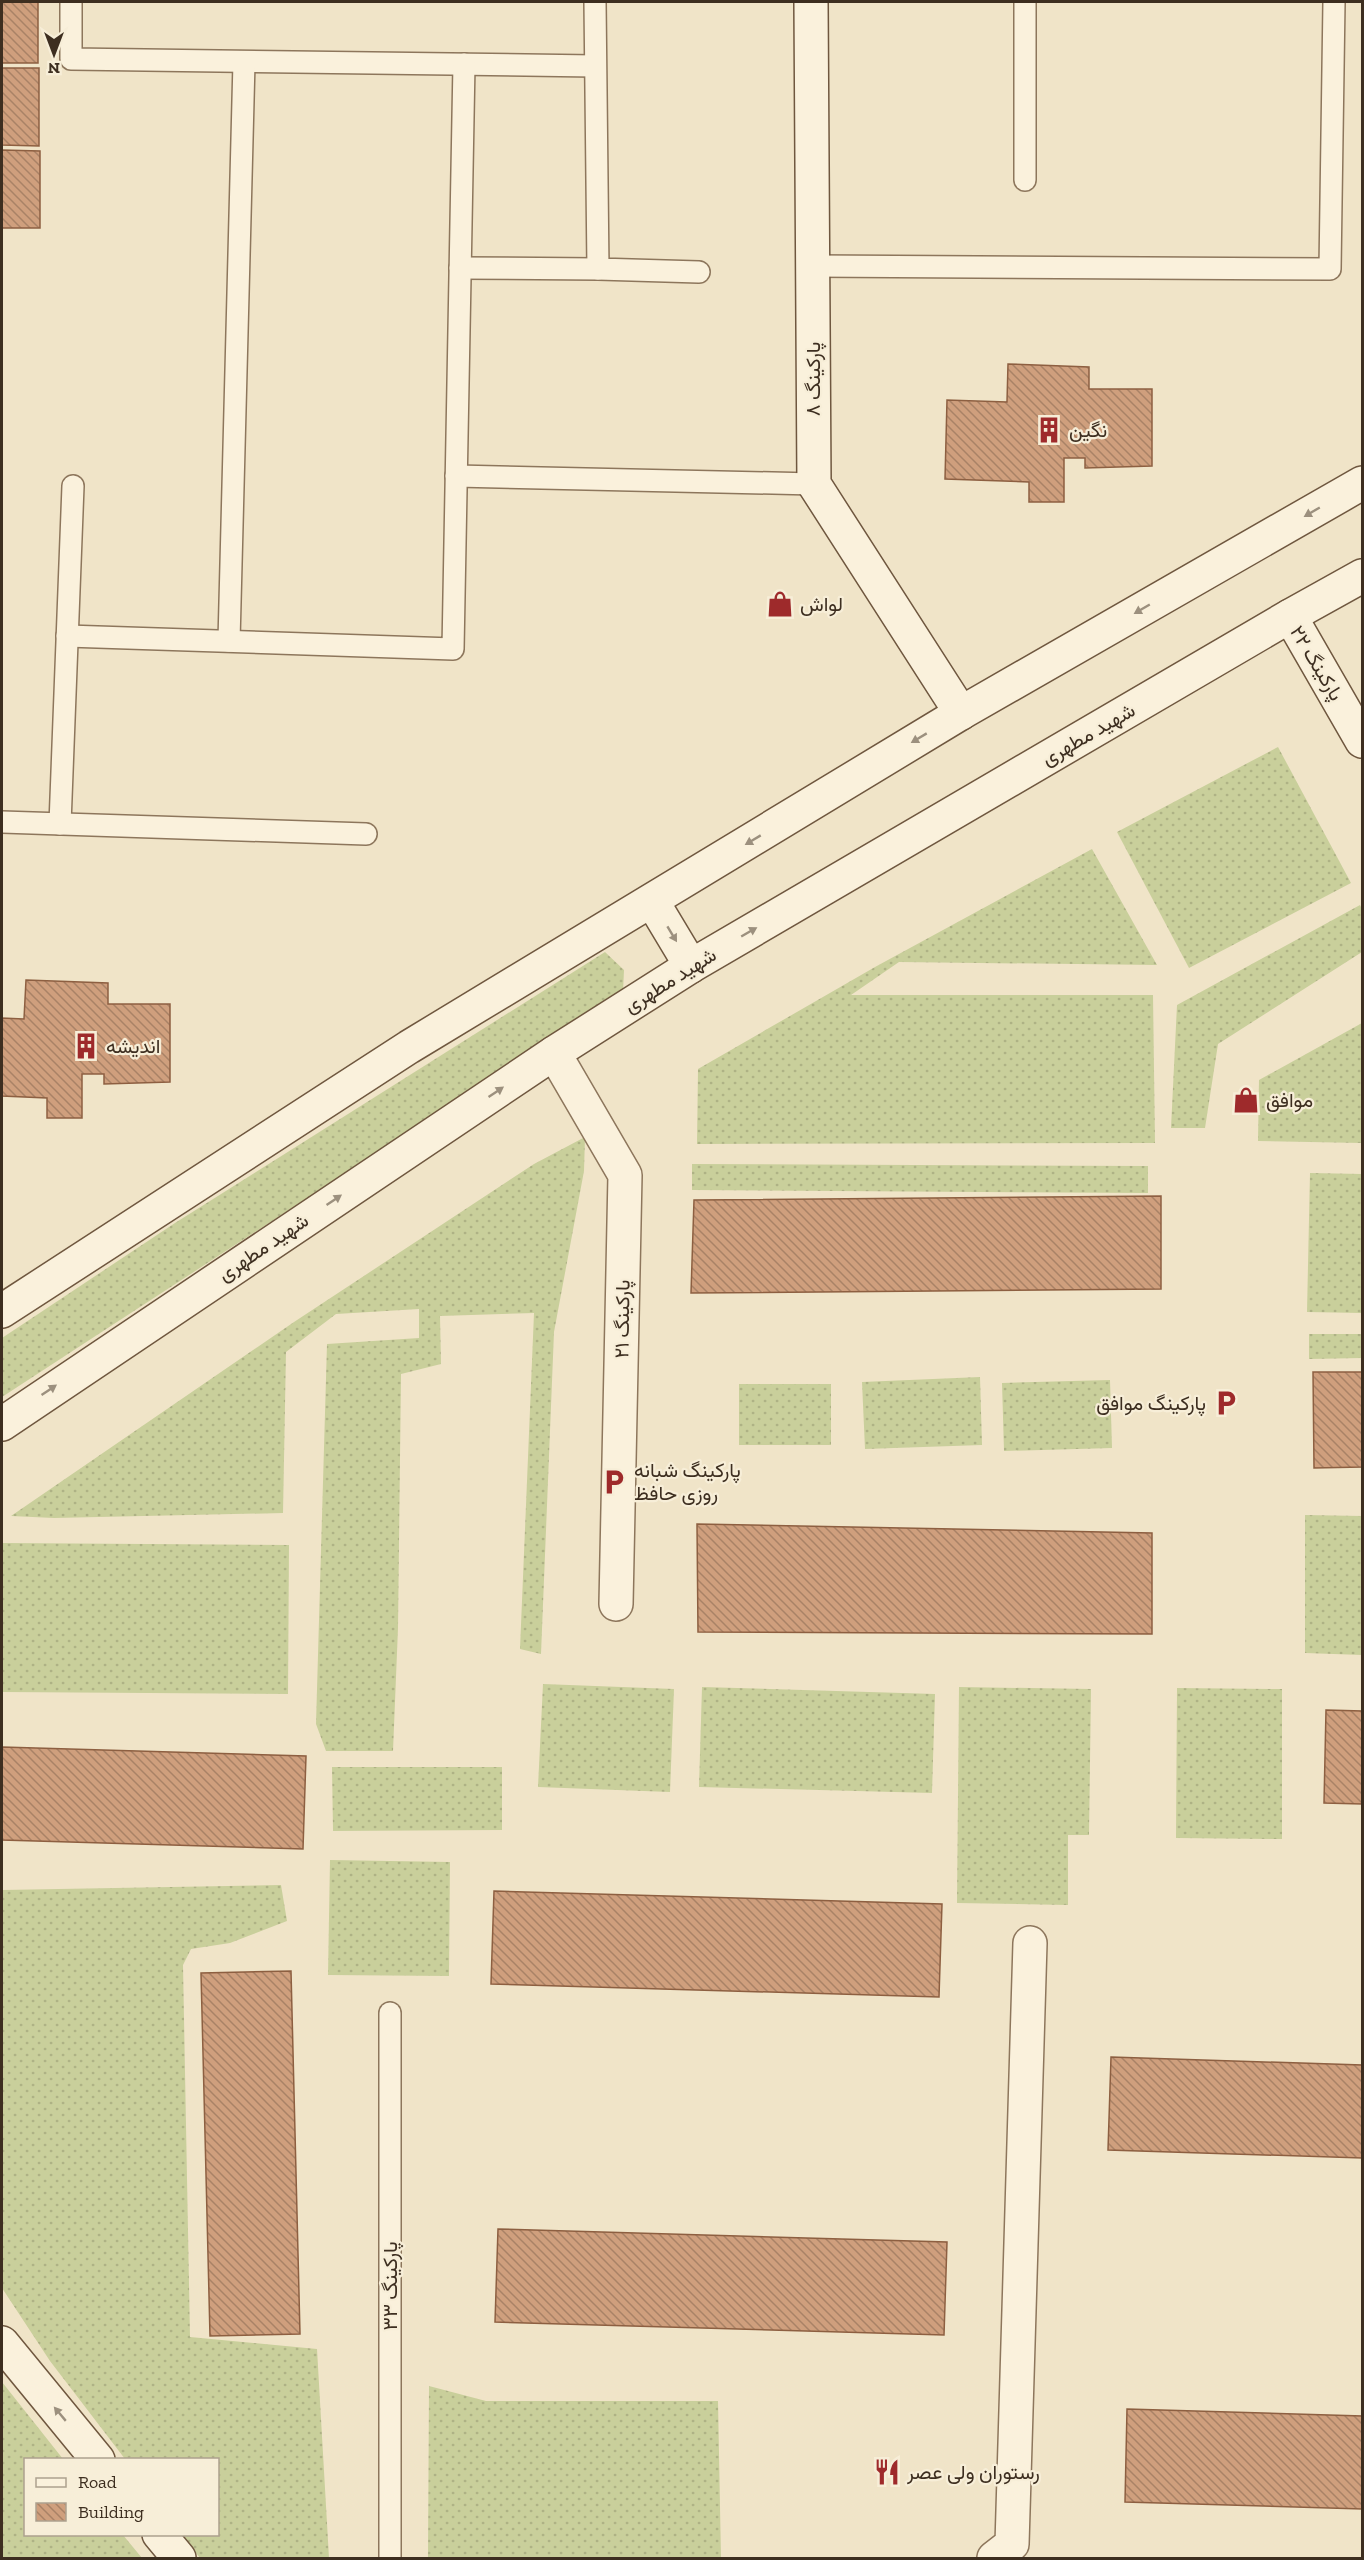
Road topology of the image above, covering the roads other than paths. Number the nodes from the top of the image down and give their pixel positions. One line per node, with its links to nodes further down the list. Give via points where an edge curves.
1 (71, 2): 6 (lane, via 71,59)
2 (595, 2): 8 (lane)
3 (811, 2): 10 (main road, پارکینگ ۸)
4 (1025, 2): 9 (lane)
5 (1334, 2): 10 (lane, via 1330,269)
6 (244, 62): 7 (lane); 21 (lane)
7 (464, 64): 8 (lane); 11 (lane)
8 (595, 66): 12 (lane)
9 (1025, 180)
10 (813, 266): 16 (main road, پارکینگ ۸)
11 (460, 268): 12 (lane); 14 (lane)
12 (598, 269): 13 (lane)
13 (699, 272)
14 (456, 476): 16 (lane); 21 (lane, via 453,649)
15 (1362, 483): 22 (main road, one-way to 22)
16 (814, 484): 22 (main road)
17 (73, 486): 20 (lane)
18 (1362, 576): 19 (main road, شهید مطهری)
19 (1290, 616): 23 (main road, پارکینگ ۲۲); 28 (main road, شهید مطهری, one-way to 19)
20 (67, 636): 21 (lane); 25 (lane)
21 (229, 641)
22 (961, 712): 27 (main road, one-way to 27)
23 (1362, 738)
24 (2, 822): 25 (lane)
25 (60, 824): 26 (lane)
26 (366, 834)
27 (652, 901): 28 (main road, one-way to 28); 30 (main road, via 409,1047)
28 (691, 966): 29 (main road, شهید مطهری)
29 (554, 1053): 31 (main road, شهید مطهری, one-way to 29); 32 (main road, پارکینگ ۲۱, via 625,1175)
30 (2, 1311)
31 (2, 1424)
32 (616, 1604)
33 (1030, 1943): 40 (main road, via 1012,2544)
34 (390, 2013): 39 (lane, پارکینگ ۳۳)
35 (2, 2343): 36 (main road, one-way to 35)
36 (96, 2458)
37 (160, 2536): 38 (main road)
38 (179, 2559)
39 (390, 2559)
40 (994, 2559)

